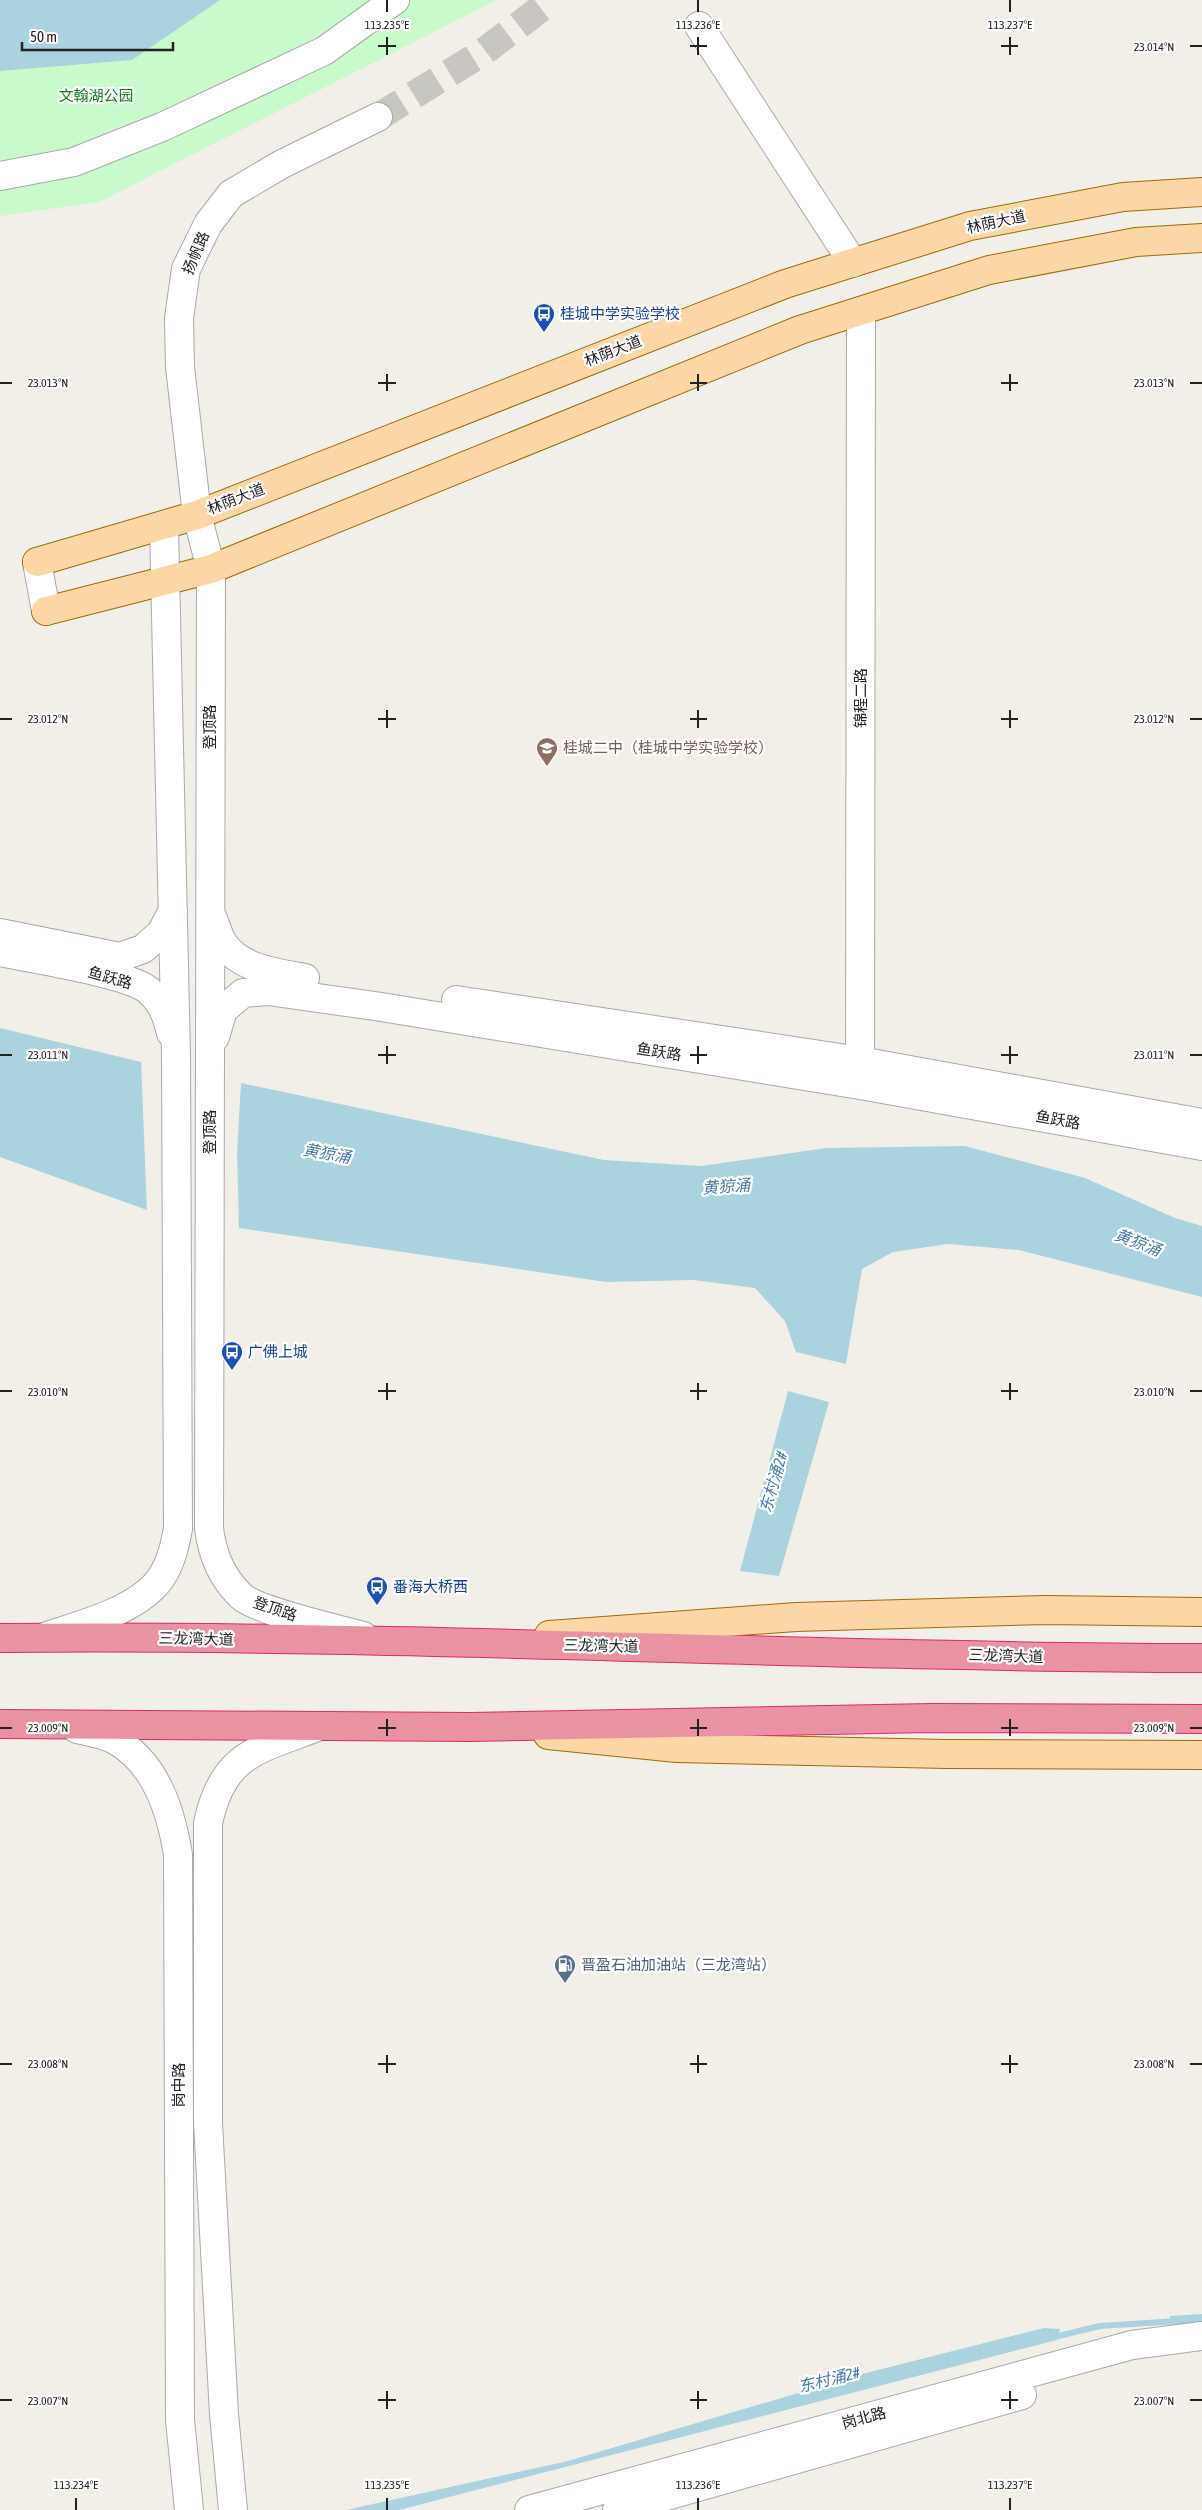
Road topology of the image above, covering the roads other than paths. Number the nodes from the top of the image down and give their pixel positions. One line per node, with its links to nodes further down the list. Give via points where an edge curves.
1 (395, 0): 4 (street, via 324,51 162,127 74,162)
2 (699, 26): 7 (street)
3 (378, 117): 9 (street, 扬帆路, via 282,164 231,194 208,224 186,269 179,318 180,367)
4 (0, 176)
5 (1202, 192): 7 (main road, 林荫大道, via 1123,197 970,226)
6 (1202, 238): 8 (main road, via 1136,242 989,270)
7 (853, 263): 9 (main road, 林荫大道, via 785,284)
8 (862, 310): 12 (main road, via 800,330); 21 (street, 锦程二路)
9 (198, 515): 10 (main road, 林荫大道); 12 (street, 登顶路)
10 (164, 526): 11 (main road, 林荫大道); 13 (street)
11 (38, 562): 14 (street)
12 (210, 569): 13 (main road); 16 (street, 登顶路)
13 (165, 580): 14 (main road); 15 (street)
14 (46, 611)
15 (174, 910): 17 (street, 鱼跃路, via 161,933 143,949 120,957); 20 (street)
16 (210, 912): 19 (street, 登顶路); 21 (street, 鱼跃路, via 224,944 244,961 268,972)
17 (0, 932)
18 (0, 952): 20 (street, 鱼跃路, via 122,978 148,990 165,1009)
19 (210, 1052): 21 (street, 鱼跃路, via 223,1010 243,992 268,991); 24 (street, 登顶路)
20 (176, 1055): 25 (street)
21 (860, 1073): 22 (street, 鱼跃路); 23 (street, 鱼跃路)
22 (1202, 1123)
23 (1202, 1146)
24 (209, 1528): 25 (street, via 198,1546 190,1547 182,1540); 30 (street, 登顶路, via 212,1551 219,1566 242,1598 271,1610)
25 (178, 1529): 29 (street, via 174,1552 163,1575 138,1599 99,1618)
26 (1202, 1612): 31 (main road, via 1045,1610 796,1617)
27 (0, 1632): 29 (main road)
28 (0, 1638): 29 (highway, 三龙湾大道)
29 (43, 1638): 30 (highway, 三龙湾大道)
30 (379, 1641): 31 (highway, 三龙湾大道)
31 (438, 1643): 32 (highway, 三龙湾大道, via 1054,1658)
32 (1202, 1658)
33 (1202, 1719): 37 (highway, via 931,1718)
34 (0, 1724): 35 (highway)
35 (59, 1725): 36 (highway); 38 (main road); 41 (street, 岗中路, via 113,1738 134,1754 158,1786)
36 (317, 1727): 37 (highway); 40 (street, 岗中路, via 251,1752 233,1766 222,1782)
37 (470, 1727): 39 (main road, via 677,1748 947,1754)
38 (0, 1729)
39 (1202, 1754)
40 (208, 1823): 41 (street, via 195,1814 183,1816); 45 (street, 岗中路, via 208,2124 224,2414)
41 (173, 1827): 44 (street, 岗中路, via 178,1855 180,2420)
42 (1202, 2336): 46 (street, 岗北路, via 1132,2345)
43 (1202, 2354): 47 (street, 岗北路, via 1144,2360)
44 (189, 2510)
45 (233, 2510)
46 (529, 2510)
47 (617, 2510)

